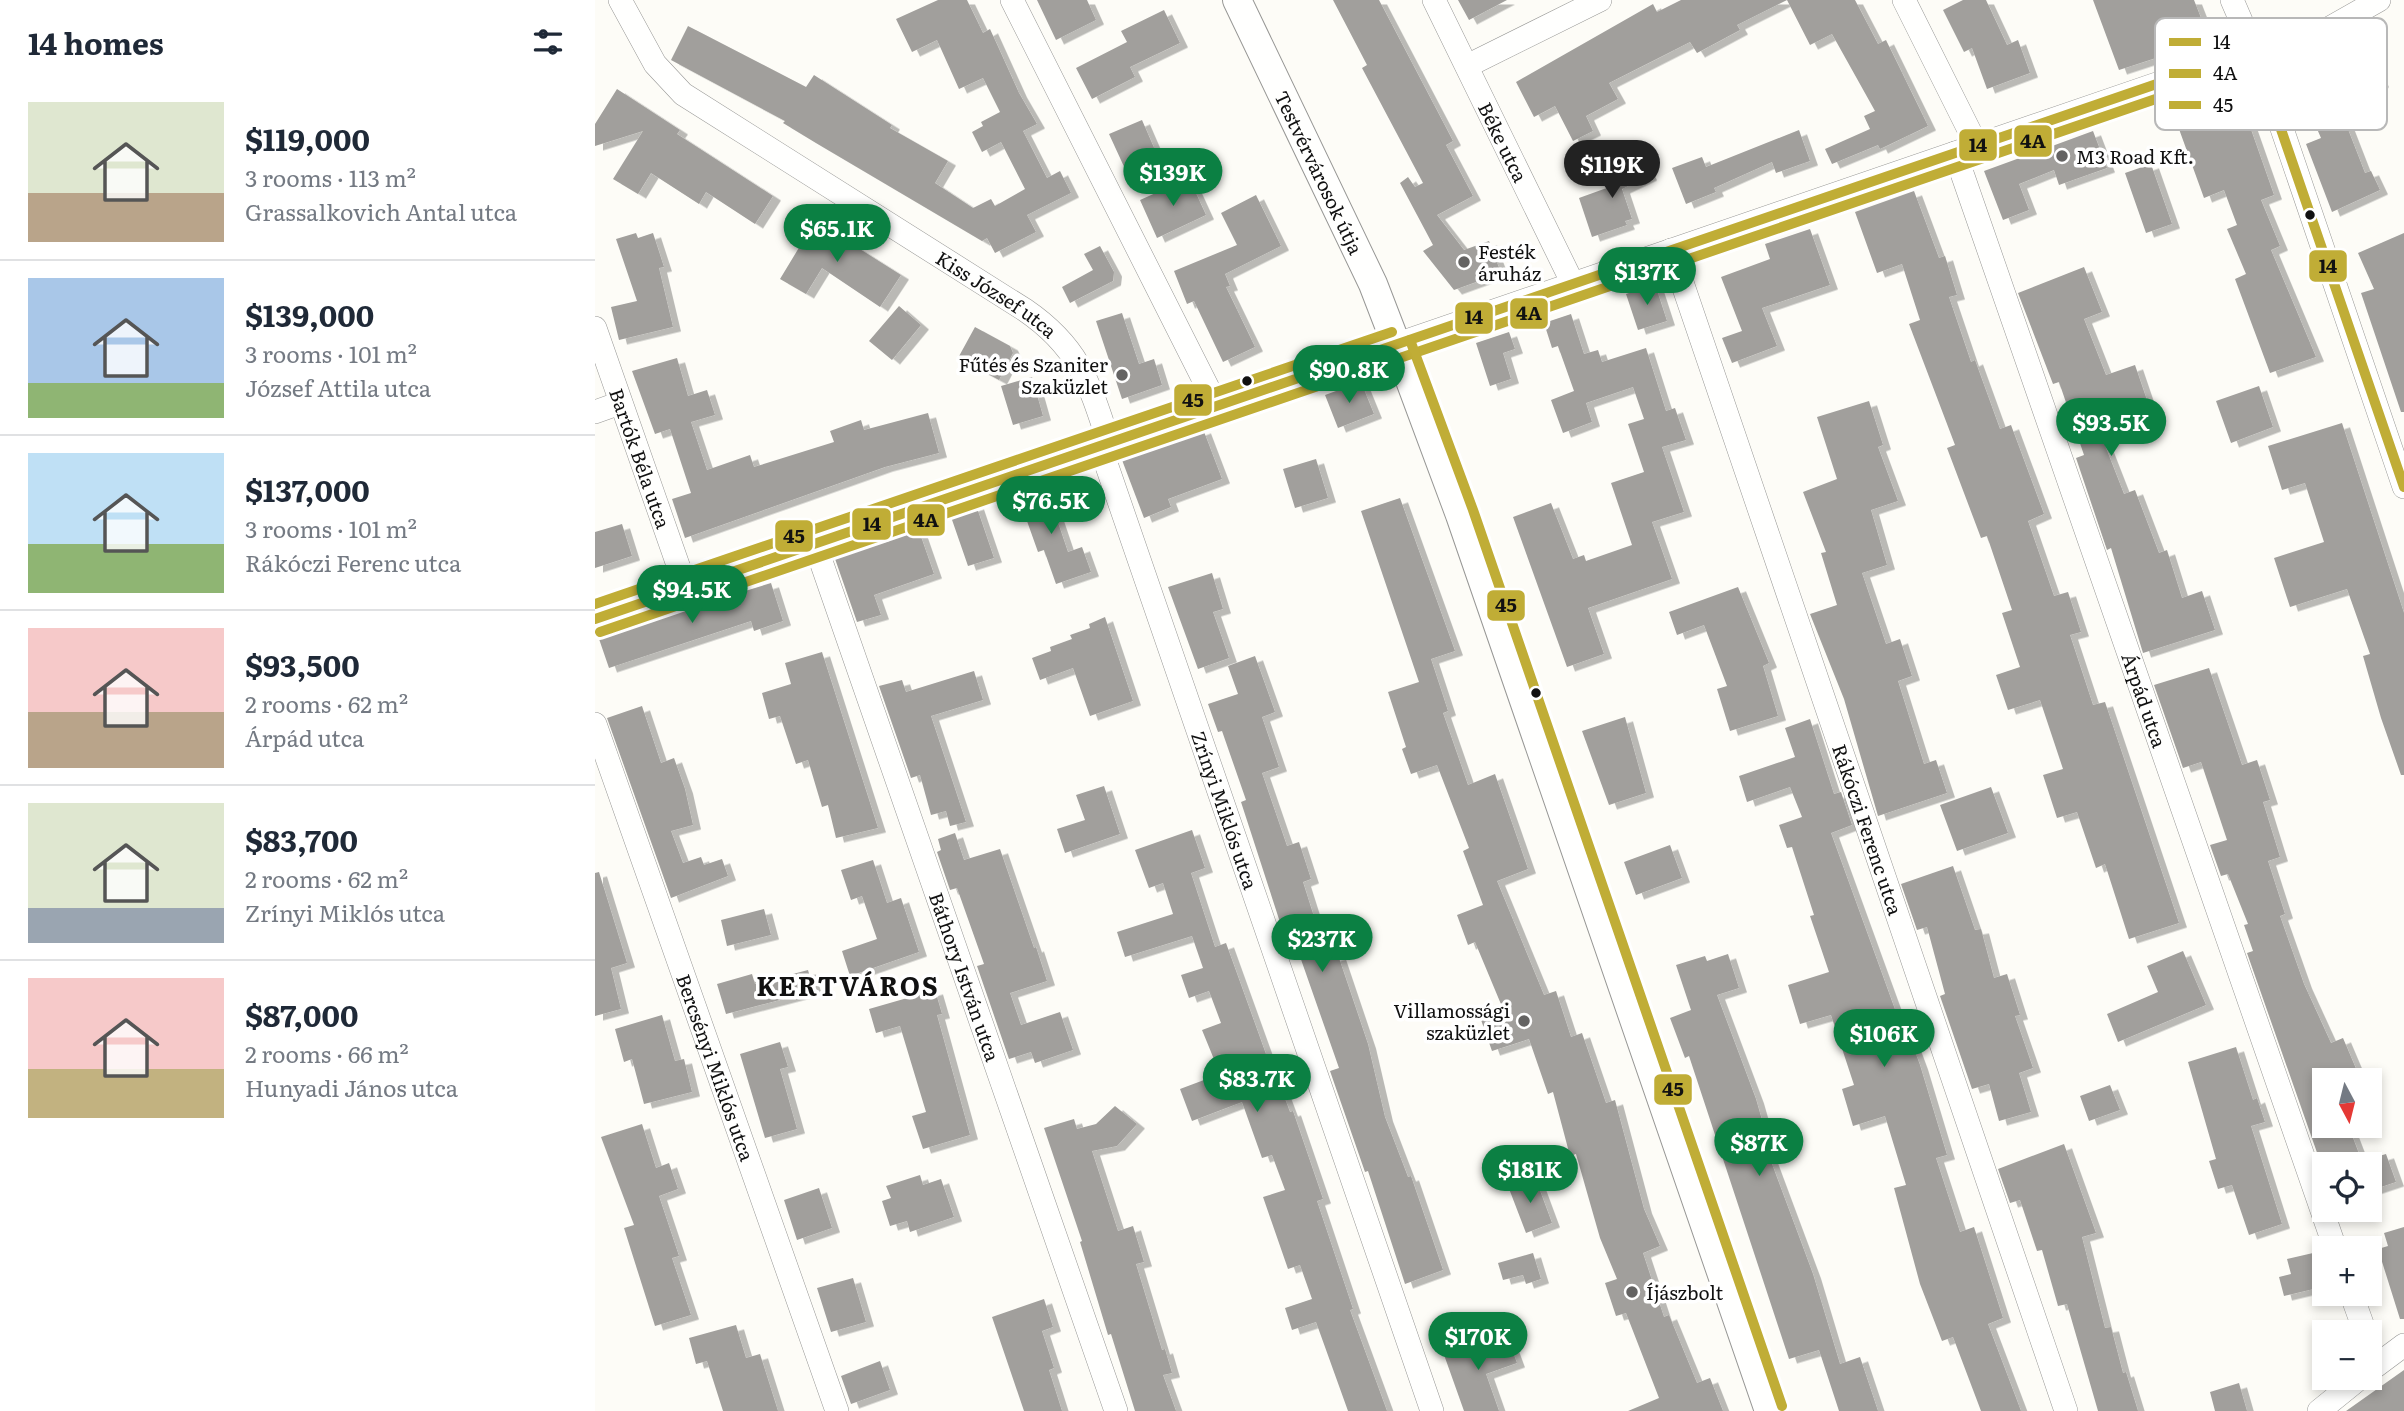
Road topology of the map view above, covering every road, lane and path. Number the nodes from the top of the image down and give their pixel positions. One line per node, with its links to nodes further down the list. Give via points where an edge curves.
1 (620, 0): 22 (street, Kiss József utca, via 655,64 683,94 1025,310 1061,338 1077,362)
2 (1011, 0): 20 (street)
3 (1237, 0): 18 (street, Testvérvárosok útja, via 1355,246)
4 (1434, 0): 11 (street, Béke utca)
5 (1600, 0): 11 (street)
6 (1904, 0): 14 (street, Árpád utca)
7 (2232, 0): 9 (street)
8 (2379, 0): 10 (street)
9 (2240, 18)
10 (2347, 18)
11 (1467, 66): 16 (street, Béke utca)
12 (2155, 84): 14 (street)
13 (2282, 130): 23 (street)
14 (1966, 149): 15 (street); 28 (street, Árpád utca)
15 (1671, 250): 16 (street); 36 (street, Rákóczi Ferenc utca)
16 (1573, 284): 18 (street)
17 (595, 328): 19 (street, Bartók Béla utca)
18 (1397, 345): 20 (street); 35 (street, Testvérvárosok útja, via 1461,515)
19 (620, 403): 21 (street); 25 (street, Bartók Béla utca)
20 (1217, 406): 22 (street)
21 (595, 412)
22 (1105, 445): 24 (street); 34 (street, Zrínyi Miklós utca)
23 (2404, 487)
24 (815, 544): 25 (street); 33 (street, Báthory István utca)
25 (686, 588): 26 (street)
26 (595, 619)
27 (595, 724): 32 (street, Bercsényi Miklós utca)
28 (2331, 1236)
29 (2404, 1345): 30 (street)
30 (2382, 1358)
31 (2342, 1390): 37 (street)
32 (837, 1411)
33 (1116, 1411)
34 (1432, 1411)
35 (1769, 1411)
36 (2066, 1411)
37 (2319, 1411)

